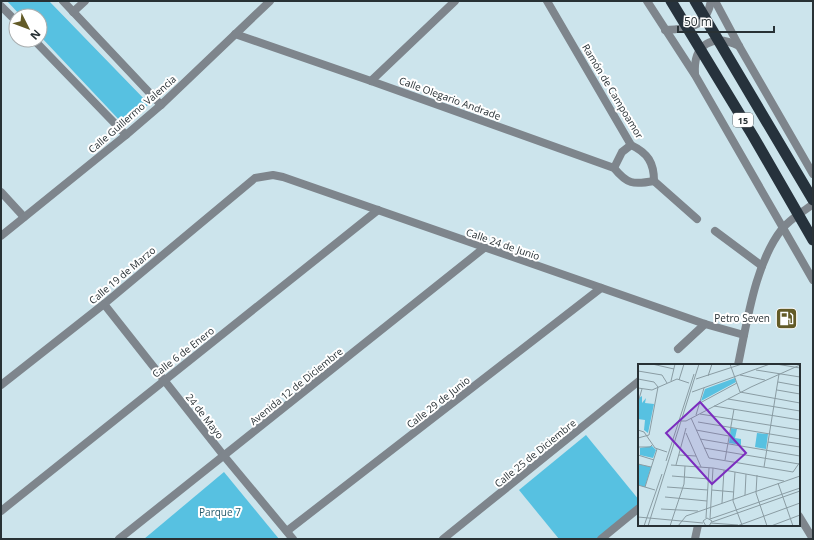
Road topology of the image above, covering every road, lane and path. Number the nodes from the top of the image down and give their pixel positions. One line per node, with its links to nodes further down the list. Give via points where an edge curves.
1 (63, 1): 11 (street)
2 (85, 1): 11 (street)
3 (270, 1): 13 (street, Calle Guillermo Valencia)
4 (455, 1): 17 (street)
5 (547, 1): 20 (street, Ramón de Campoamor)
6 (647, 1): 12 (street)
7 (670, 1): 34 (highway, 15)
8 (695, 1): 26 (highway, 15)
9 (711, 1): 12 (street, via 706,14 694,26 686,30)
10 (716, 1): 14 (street)
11 (73, 12): 18 (street)
12 (665, 30): 16 (street)
13 (235, 34): 17 (street, Calle Olegario Andrade); 18 (street, Calle Guillermo Valencia)
14 (739, 46): 16 (street, via 722,40 706,44 695,60); 22 (street)
15 (42, 48): 19 (street)
16 (695, 76): 31 (street)
17 (371, 81): 21 (street, Calle Olegario Andrade)
18 (161, 104): 19 (street, Calle Guillermo Valencia)
19 (126, 135): 29 (street, Calle Guillermo Valencia)
20 (631, 145): 21 (street, via 622,152); 24 (street, Ramón de Campoamor, via 644,152 648,158 654,168)
21 (614, 168): 24 (street, Calle Olegario Andrade, via 623,179 632,183)
22 (813, 174)
23 (254, 178): 28 (street, Calle 24 de Junio, via 273,175); 39 (street, Calle 19 de Marzo)
24 (654, 181): 30 (street)
25 (1, 192): 29 (street)
26 (813, 200)
27 (813, 204): 31 (street)
28 (378, 210): 35 (street, Calle 24 de Junio); 44 (street, Calle 6 de Enero)
29 (24, 217): 33 (street, Calle Guillermo Valencia)
30 (698, 219)
31 (783, 228): 36 (street); 37 (street)
32 (715, 231): 36 (street)
33 (1, 236)
34 (813, 240)
35 (484, 248): 38 (street, Calle 24 de Junio); 47 (street, Avenida 12 de Diciembre)
36 (762, 266): 41 (street)
37 (813, 280)
38 (601, 288): 40 (street, Calle 24 de Junio); 52 (street, Calle 29 de Junio)
39 (104, 304): 44 (street, 24 de Mayo); 46 (street, Calle 19 de Marzo)
40 (705, 324): 41 (street, Calle 24 de Junio); 42 (street)
41 (744, 335): 43 (street)
42 (678, 349)
43 (738, 364)
44 (164, 380): 47 (street, 24 de Mayo); 49 (street, Calle 6 de Enero)
45 (638, 382): 56 (street, Calle 25 de Diciembre)
46 (1, 385)
47 (224, 456): 52 (street, 24 de Mayo); 54 (street, Avenida 12 de Diciembre)
48 (638, 509): 57 (street)
49 (1, 511)
50 (800, 518): 53 (street)
51 (698, 526): 58 (street)
52 (287, 531): 55 (street, 24 de Mayo)
53 (810, 537)
54 (119, 539)
55 (293, 539)
56 (443, 539)
57 (601, 539)
58 (695, 539)

